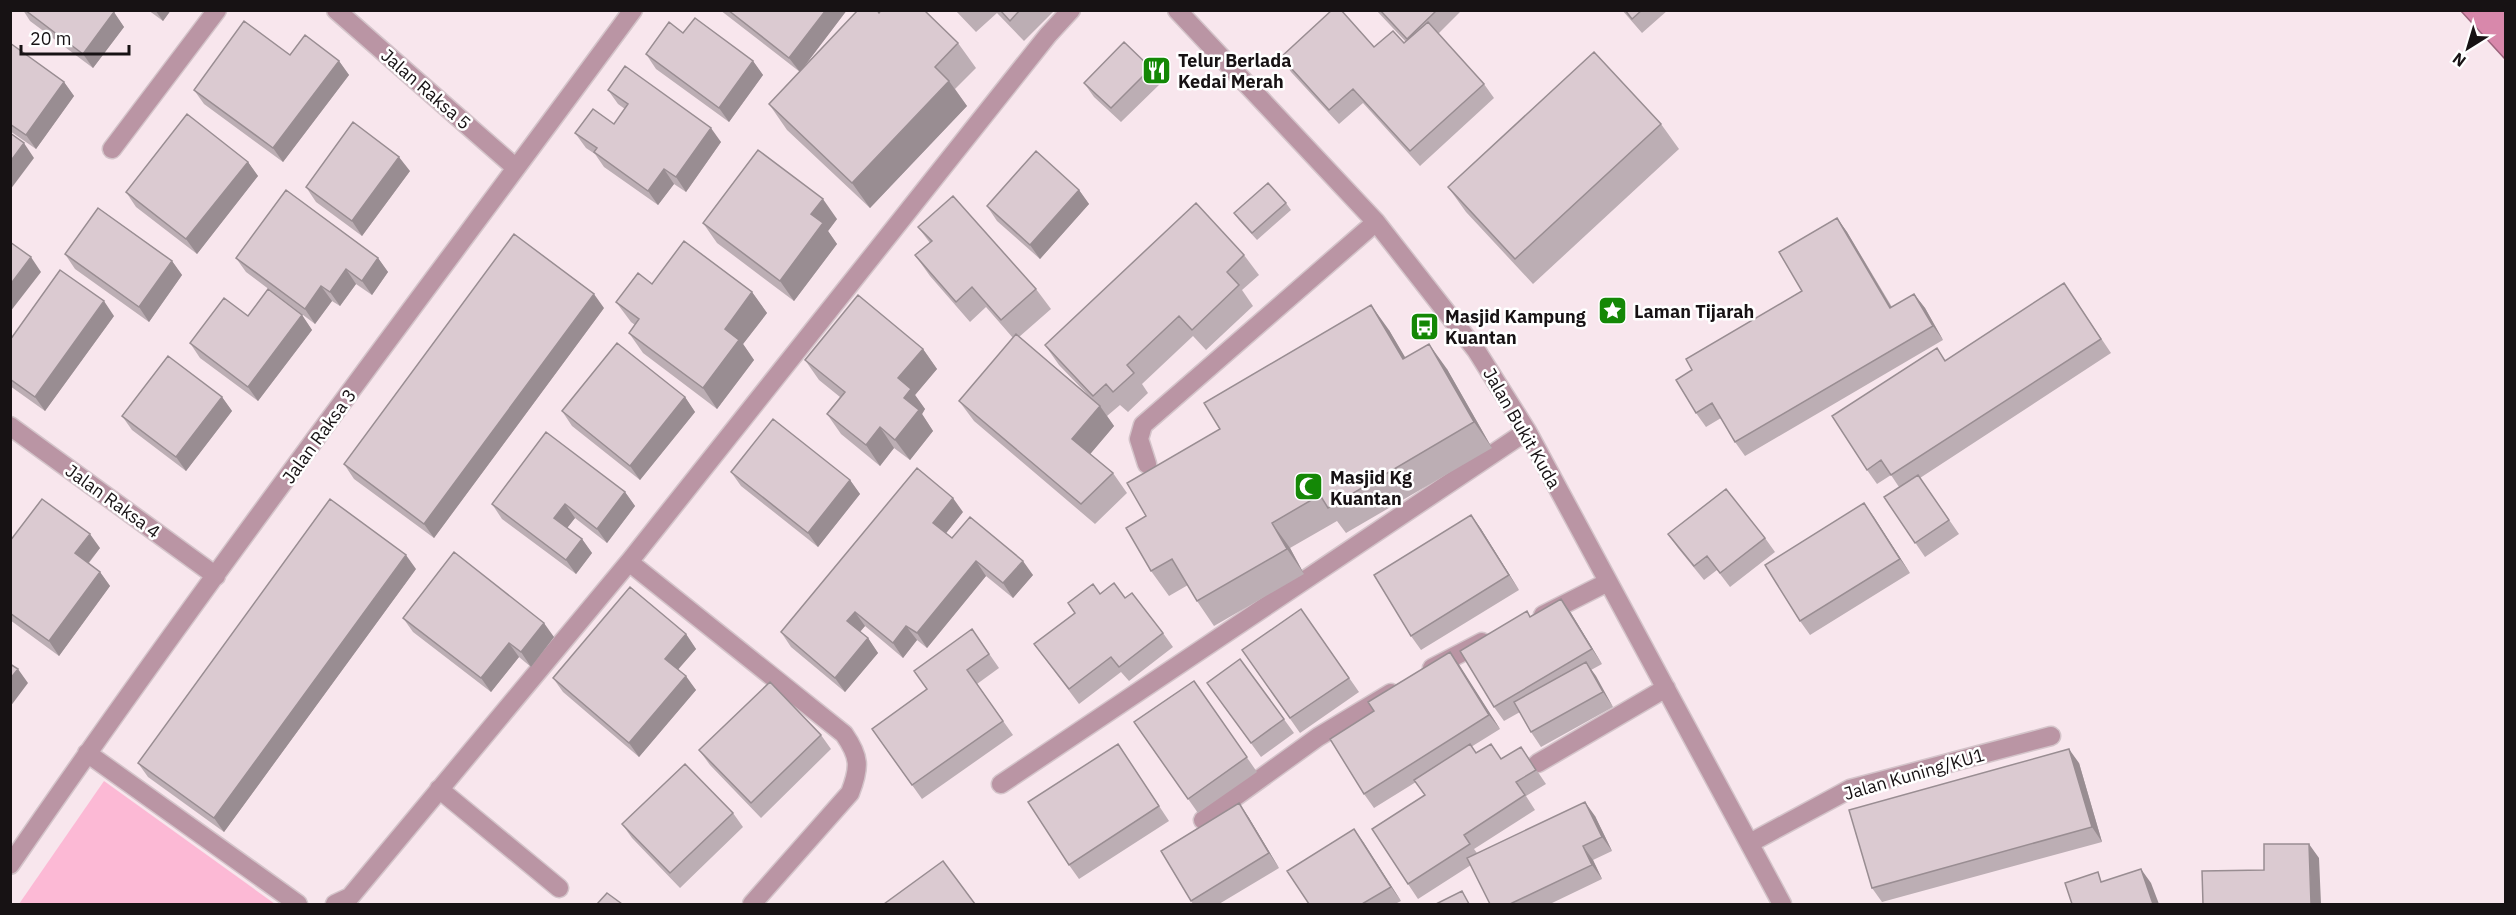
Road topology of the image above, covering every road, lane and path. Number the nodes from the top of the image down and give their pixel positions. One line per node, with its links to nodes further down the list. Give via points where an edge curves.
1 (217, 10): 6 (street)
2 (336, 10): 7 (street, Jalan Raksa 5)
3 (633, 10): 7 (street, Jalan Raksa 3)
4 (1071, 10): 12 (street)
5 (1177, 10): 8 (street, Jalan Bukit Kuda)
6 (112, 149)
7 (516, 168): 13 (street, Jalan Raksa 3)
8 (1376, 222): 10 (street, Jalan Bukit Kuda, via 1476,350); 11 (street, via 1143,425 1139,439)
9 (10, 426): 13 (street, Jalan Raksa 4)
10 (1527, 431): 14 (street, Jalan Bukit Kuda); 21 (street)
11 (1147, 464)
12 (628, 562): 22 (street); 30 (street, via 844,734 856,752 857,773 850,793)
13 (216, 576): 19 (street, Jalan Raksa 3)
14 (1608, 582): 15 (street); 17 (street, Jalan Bukit Kuda)
15 (1527, 622)
16 (1494, 637): 23 (street, via 1450,657 1318,737)
17 (1666, 688): 20 (street); 24 (street, Jalan Bukit Kuda)
18 (2050, 736): 24 (street, Jalan Kuning/KU1, via 1850,789)
19 (87, 753): 25 (street, Jalan Raksa 3); 29 (street)
20 (1538, 763)
21 (1001, 784)
22 (439, 789): 26 (street); 27 (street)
23 (1203, 820)
24 (1750, 843): 28 (street, Jalan Bukit Kuda)
25 (10, 865)
26 (559, 888)
27 (348, 902)
28 (1779, 903)
29 (297, 904)
30 (752, 904)

